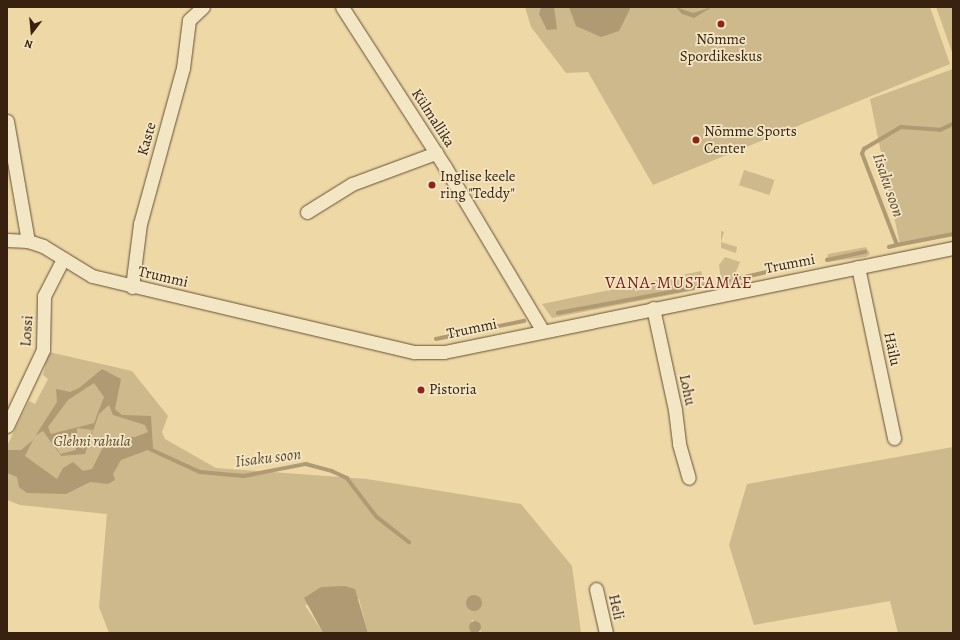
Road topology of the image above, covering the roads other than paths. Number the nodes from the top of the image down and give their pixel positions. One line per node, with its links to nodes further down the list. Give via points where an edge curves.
1 (203, 7): 11 (street, Kaste, via 189,20 183,68 140,224)
2 (342, 7): 4 (street, Külmallika)
3 (7, 121): 7 (street)
4 (436, 153): 5 (street, via 352,184); 13 (street, Külmallika)
5 (307, 212)
6 (7, 240): 7 (street, Trummi)
7 (28, 241): 9 (street, Trummi)
8 (953, 248): 10 (street, Trummi)
9 (63, 259): 11 (street, Trummi, via 92,276); 14 (street, Lossi, via 44,296 43,350)
10 (858, 267): 12 (street, Trummi); 15 (street, Häilu)
11 (132, 287): 13 (street, Trummi, via 414,352 444,352)
12 (653, 308): 13 (street, Trummi); 16 (street, Lohu, via 676,410 678,444)
13 (542, 330)
14 (7, 426)
15 (894, 438)
16 (689, 478)
17 (596, 589): 18 (street, Heli)
18 (606, 633)

